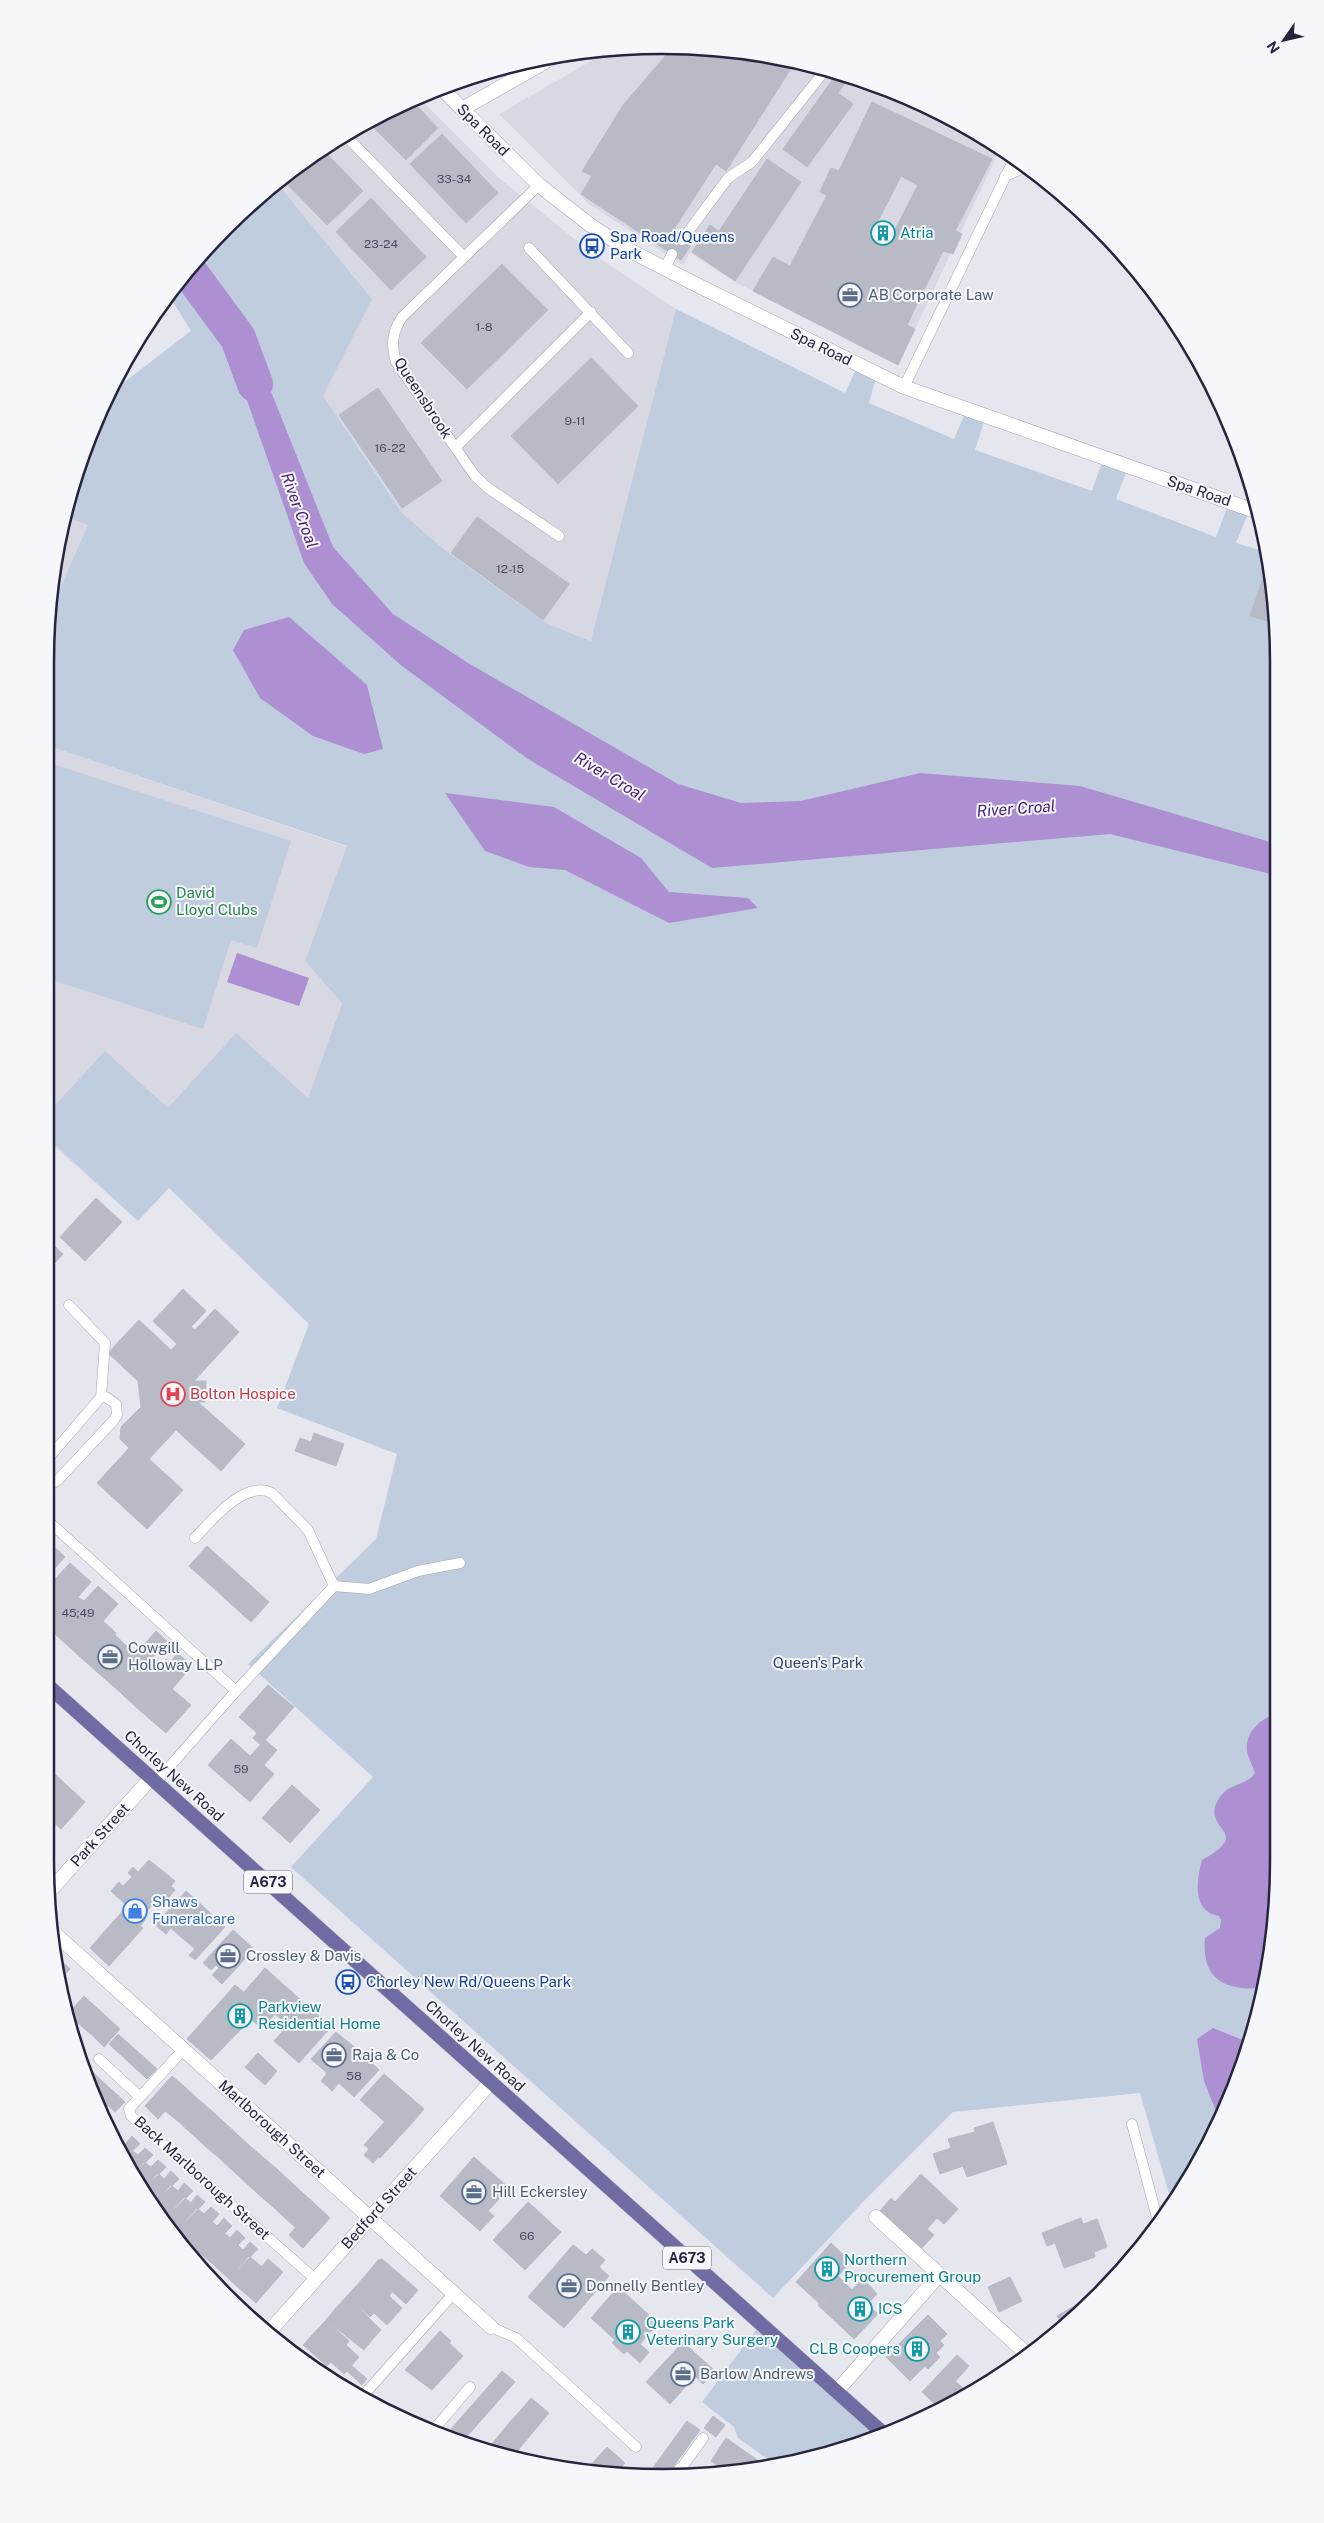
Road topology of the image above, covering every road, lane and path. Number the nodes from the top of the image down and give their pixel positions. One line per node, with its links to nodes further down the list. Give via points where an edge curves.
1 (529, 68): 4 (street)
2 (822, 75): 10 (lane, via 752,162 728,178)
3 (446, 93): 4 (street, Spa Road)
4 (462, 109): 9 (street, Spa Road)
5 (350, 140): 13 (lane)
6 (1011, 164): 8 (lane)
7 (1019, 170): 8 (lane)
8 (1005, 176): 17 (lane)
9 (539, 184): 13 (lane, Queensbrook); 14 (street, Spa Road, via 590,225)
10 (682, 240)
11 (529, 248): 15 (lane)
12 (672, 254): 14 (lane)
13 (464, 257): 18 (lane, Queensbrook, via 402,317 392,339 396,362)
14 (664, 268): 17 (street, Spa Road)
15 (591, 312): 16 (lane); 18 (lane, Queensbrook)
16 (628, 353)
17 (904, 387): 19 (street, Spa Road)
18 (455, 448): 20 (lane, Queensbrook, via 488,488)
19 (1251, 510)
20 (559, 536)
21 (68, 1305): 22 (lane, via 105,1343)
22 (101, 1397): 23 (lane); 24 (lane, via 116,1404 117,1415)
23 (54, 1452)
24 (54, 1484)
25 (54, 1526): 30 (lane)
26 (195, 1538): 28 (lane, via 226,1505 257,1489 265,1490 272,1493 308,1530)
27 (460, 1563): 28 (lane, via 418,1571 369,1589)
28 (334, 1586): 30 (lane)
29 (54, 1691): 31 (main road, Chorley New Road / A673)
30 (236, 1691): 31 (lane)
31 (154, 1780): 32 (street, Park Street); 36 (main road, Chorley New Road / A673)
32 (55, 1886)
33 (59, 1937): 34 (street, Marlborough Street)
34 (183, 2050): 37 (lane, Back Marlborough Street); 41 (street, Marlborough Street)
35 (99, 2059): 37 (lane)
36 (491, 2082): 41 (street, Bedford Street); 50 (main road, Chorley New Road / A673)
37 (140, 2097): 43 (lane, Back Marlborough Street, via 129,2109 131,2116)
38 (1132, 2124): 39 (lane)
39 (1156, 2215)
40 (876, 2217): 42 (street)
41 (370, 2218): 43 (street, Bedford Street); 44 (street, Marlborough Street)
42 (938, 2275): 47 (street); 50 (street)
43 (315, 2279): 46 (street, Bedford Street)
44 (454, 2293): 45 (street, Marlborough Street); 49 (lane)
45 (491, 2327): 54 (lane, via 516,2338)
46 (273, 2328)
47 (1023, 2351)
48 (470, 2387): 51 (lane)
49 (366, 2392)
50 (837, 2392): 52 (main road, Chorley New Road / A673)
51 (437, 2426)
52 (879, 2429)
53 (703, 2438): 55 (lane)
54 (636, 2447)
55 (685, 2468)

